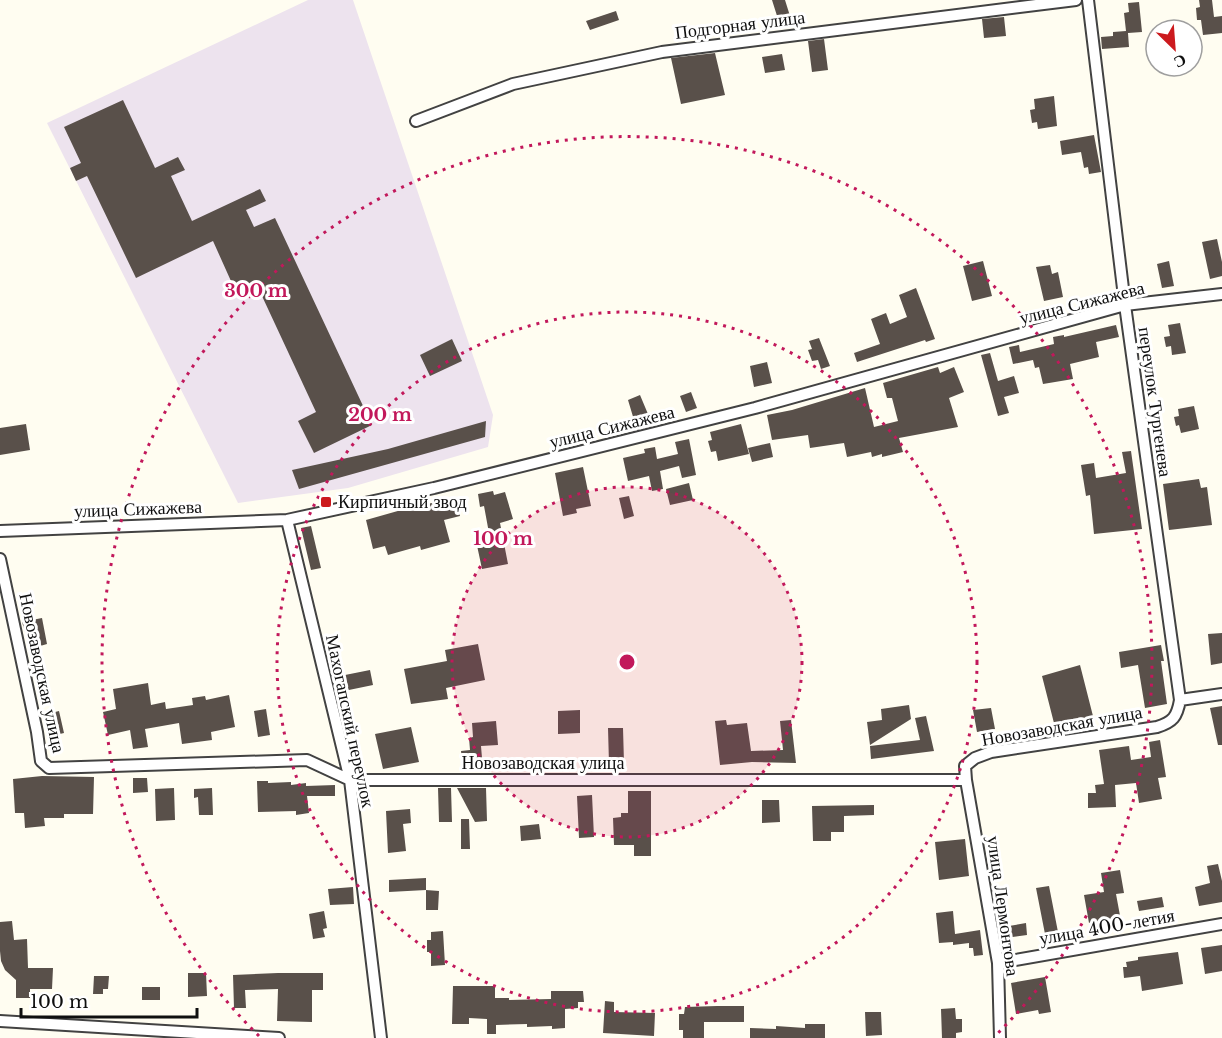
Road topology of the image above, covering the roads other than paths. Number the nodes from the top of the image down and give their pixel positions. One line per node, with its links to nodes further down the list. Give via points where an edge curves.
1 (1076, 0): 3 (street, Подгорная улица, via 662,52 513,84)
2 (1088, 0): 5 (street, переулок Тургенева)
3 (416, 121)
4 (1222, 294): 5 (street, улица Сижажева)
5 (1125, 306): 6 (street, улица Сижажева, via 755,408 434,488); 10 (street, переулок Тургенева)
6 (287, 520): 7 (street, улица Сижажева); 11 (street, Махогапский переулок)
7 (0, 531)
8 (0, 559): 11 (street, Новозаводская улица, via 41,761 49,768 307,760)
9 (1222, 694): 10 (street)
10 (1180, 700): 12 (street, Новозаводская улица, via 1178,714 1170,723 991,752 965,766)
11 (350, 780): 12 (street, Новозаводская улица); 17 (street, Махогапский переулок)
12 (966, 780): 14 (street, улица Лермонтова)
13 (1222, 924): 14 (street, улица 400-летия)
14 (998, 963): 18 (street, улица Лермонтова)
15 (0, 1021): 16 (street)
16 (279, 1038)
17 (381, 1038)
18 (1000, 1038)

